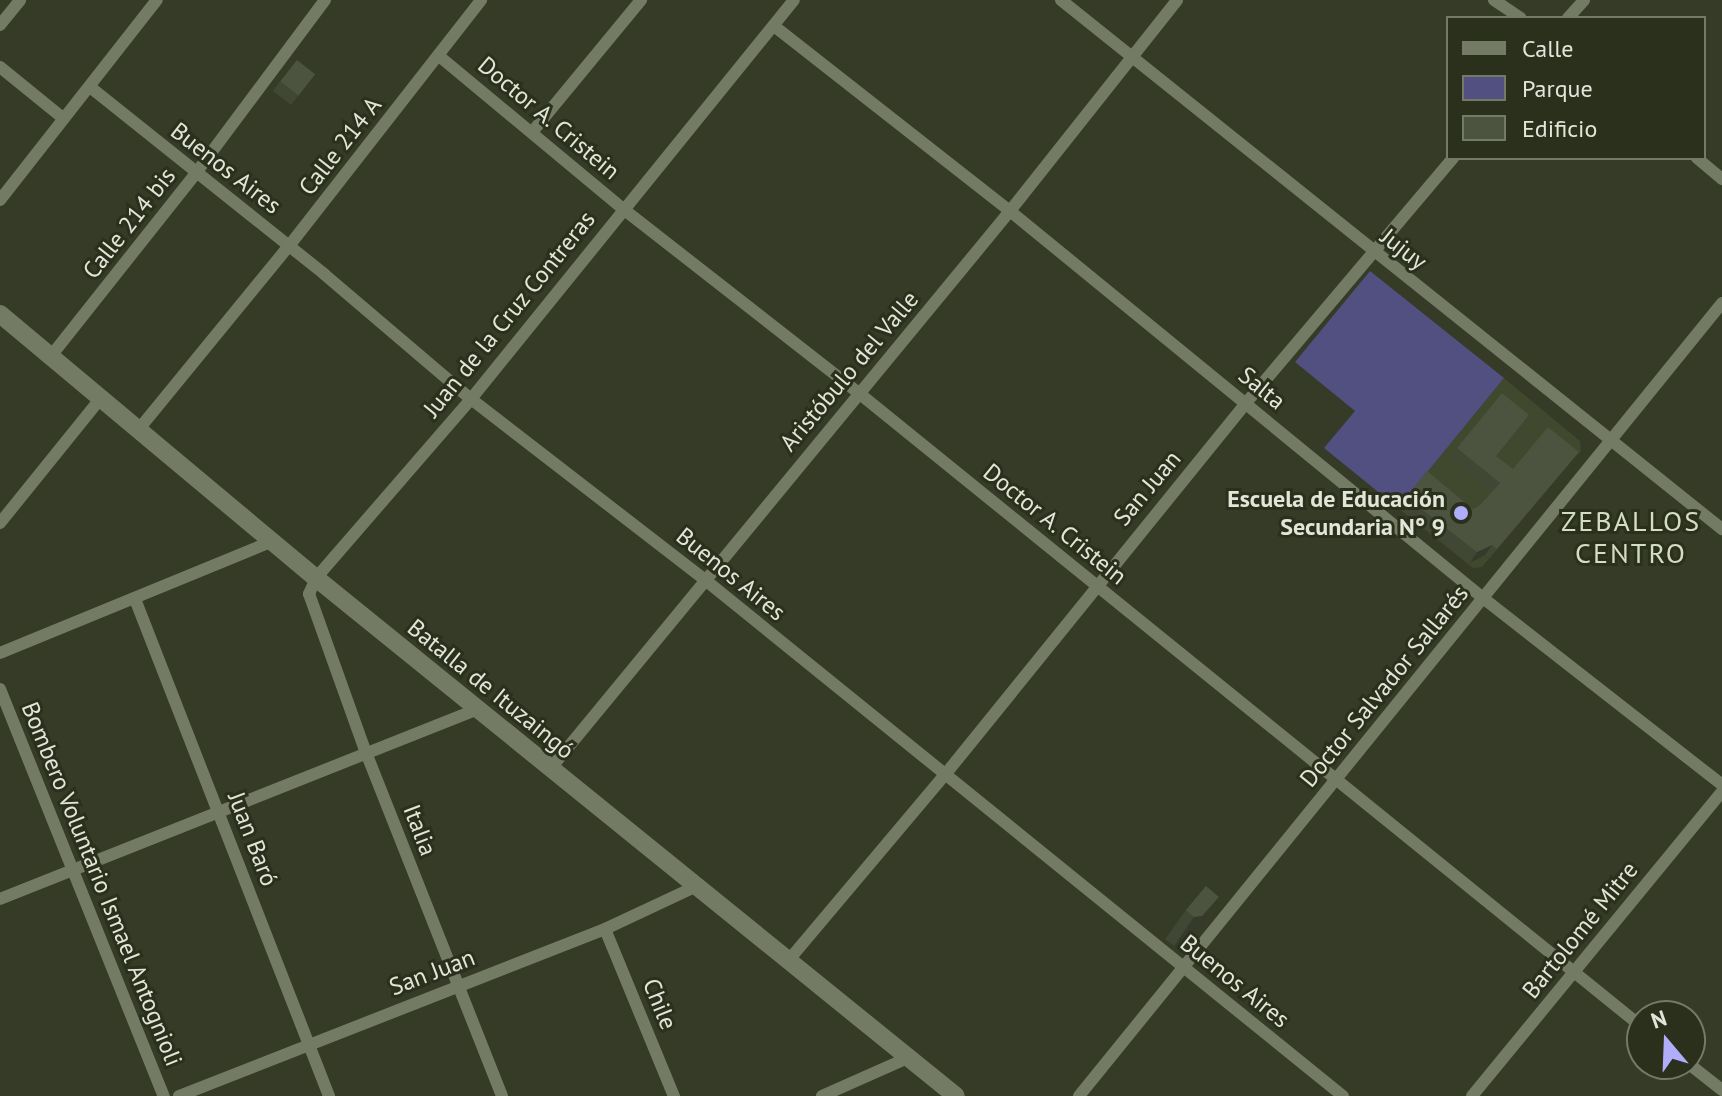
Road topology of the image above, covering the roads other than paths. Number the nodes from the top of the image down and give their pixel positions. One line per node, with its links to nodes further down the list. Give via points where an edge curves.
1 (20, 0): 13 (street)
2 (157, 0): 18 (street)
3 (325, 0): 23 (street, Calle 214 bis)
4 (481, 0): 15 (street, Calle 214 A)
5 (641, 0): 20 (street)
6 (794, 0): 14 (street, Juan de la Cruz Contreras)
7 (1061, 0): 16 (street, Jujuy)
8 (1177, 0): 16 (street, Aristóbulo del Valle)
9 (1494, 0): 11 (street)
10 (1584, 0): 12 (street)
11 (1518, 16)
12 (1570, 16)
13 (0, 25)
14 (774, 26): 26 (street, Juan de la Cruz Contreras); 27 (street, Salta)
15 (439, 56): 20 (street, Doctor A. Cristein); 28 (street, Calle 214 A)
16 (1133, 57): 27 (street, Aristóbulo del Valle); 29 (street, Jujuy)
17 (0, 67): 19 (street)
18 (90, 87): 19 (street); 23 (street, Buenos Aires)
19 (64, 119): 25 (street)
20 (533, 131): 26 (street, Doctor A. Cristein)
21 (1451, 160): 29 (street, San Juan)
22 (1699, 160): 24 (street)
23 (196, 173): 28 (street, Buenos Aires); 34 (street, Calle 214 bis)
24 (1722, 179)
25 (0, 200)
26 (622, 208): 35 (street, Doctor A. Cristein); 37 (street, Juan de la Cruz Contreras)
27 (1010, 211): 35 (street, Aristóbulo del Valle); 38 (street, Salta)
28 (289, 246): 37 (street, Buenos Aires); 39 (street, Calle 214 A)
29 (1375, 254): 38 (street, San Juan); 40 (street, Jujuy)
30 (1722, 303): 32 (street, Doctor Salvador Sallarés)
31 (0, 314): 34 (main road, Batalla de Ituzaingó)
32 (1711, 316): 33 (street); 40 (street, Doctor Salvador Sallarés)
33 (1722, 325)
34 (51, 356): 36 (main road, Batalla de Ituzaingó)
35 (860, 394): 45 (street, Aristóbulo del Valle); 46 (street, Doctor A. Cristein)
36 (101, 398): 39 (main road, Batalla de Ituzaingó); 41 (street)
37 (471, 399): 44 (street, Juan de la Cruz Contreras); 45 (street, Buenos Aires)
38 (1246, 403): 46 (street, San Juan); 47 (street, Salta)
39 (139, 429): 43 (main road, Batalla de Ituzaingó)
40 (1612, 440): 42 (street, Jujuy); 47 (street, Doctor Salvador Sallarés)
41 (0, 523)
42 (1722, 529)
43 (273, 541): 44 (main road, Batalla de Ituzaingó); 48 (street)
44 (316, 578): 51 (main road, Batalla de Ituzaingó); 52 (street, Italia, via 311,605)
45 (704, 579): 53 (street, Aristóbulo del Valle); 54 (street, Buenos Aires)
46 (1095, 586): 54 (street, San Juan); 55 (street, Doctor A. Cristein)
47 (1483, 598): 55 (street, Doctor Salvador Sallarés); 56 (street, Salta)
48 (135, 599): 49 (street); 58 (street, Juan Baró)
49 (0, 653)
50 (0, 689): 59 (street, Bombero Voluntario Ismael Antognioli)
51 (478, 709): 52 (street); 53 (main road, Batalla de Ituzaingó)
52 (366, 753): 58 (street); 66 (street, Italia)
53 (551, 768): 60 (main road, Batalla de Ituzaingó)
54 (944, 776): 63 (street, San Juan); 64 (street, Buenos Aires)
55 (1335, 781): 64 (street, Doctor Salvador Sallarés); 65 (street, Doctor A. Cristein)
56 (1722, 785)
57 (1722, 792): 65 (street, Bartolomé Mitre)
58 (219, 811): 59 (street); 68 (street, Juan Baró)
59 (73, 870): 61 (street); 73 (street, Bombero Voluntario Ismael Antognioli)
60 (699, 885): 62 (street, San Juan); 63 (main road, Batalla de Ituzaingó)
61 (0, 899)
62 (605, 929): 66 (street, San Juan); 77 (street, Chile)
63 (788, 961): 69 (main road, Batalla de Ituzaingó)
64 (1183, 968): 80 (street, Doctor Salvador Sallarés); 81 (street, Buenos Aires)
65 (1573, 972): 67 (street, Doctor A. Cristein); 82 (street, Bartolomé Mitre)
66 (458, 985): 68 (street, San Juan); 76 (street, Italia)
67 (1626, 1014)
68 (308, 1044): 74 (street, San Juan); 75 (street, Juan Baró)
69 (910, 1057): 72 (street); 79 (main road, Batalla de Ituzaingó)
70 (1706, 1077): 71 (street)
71 (1722, 1090)
72 (839, 1093): 78 (street)
73 (164, 1096)
74 (179, 1096)
75 (329, 1096)
76 (502, 1096)
77 (674, 1096)
78 (822, 1096)
79 (956, 1096)
80 (1079, 1096)
81 (1343, 1096)
82 (1472, 1096)

